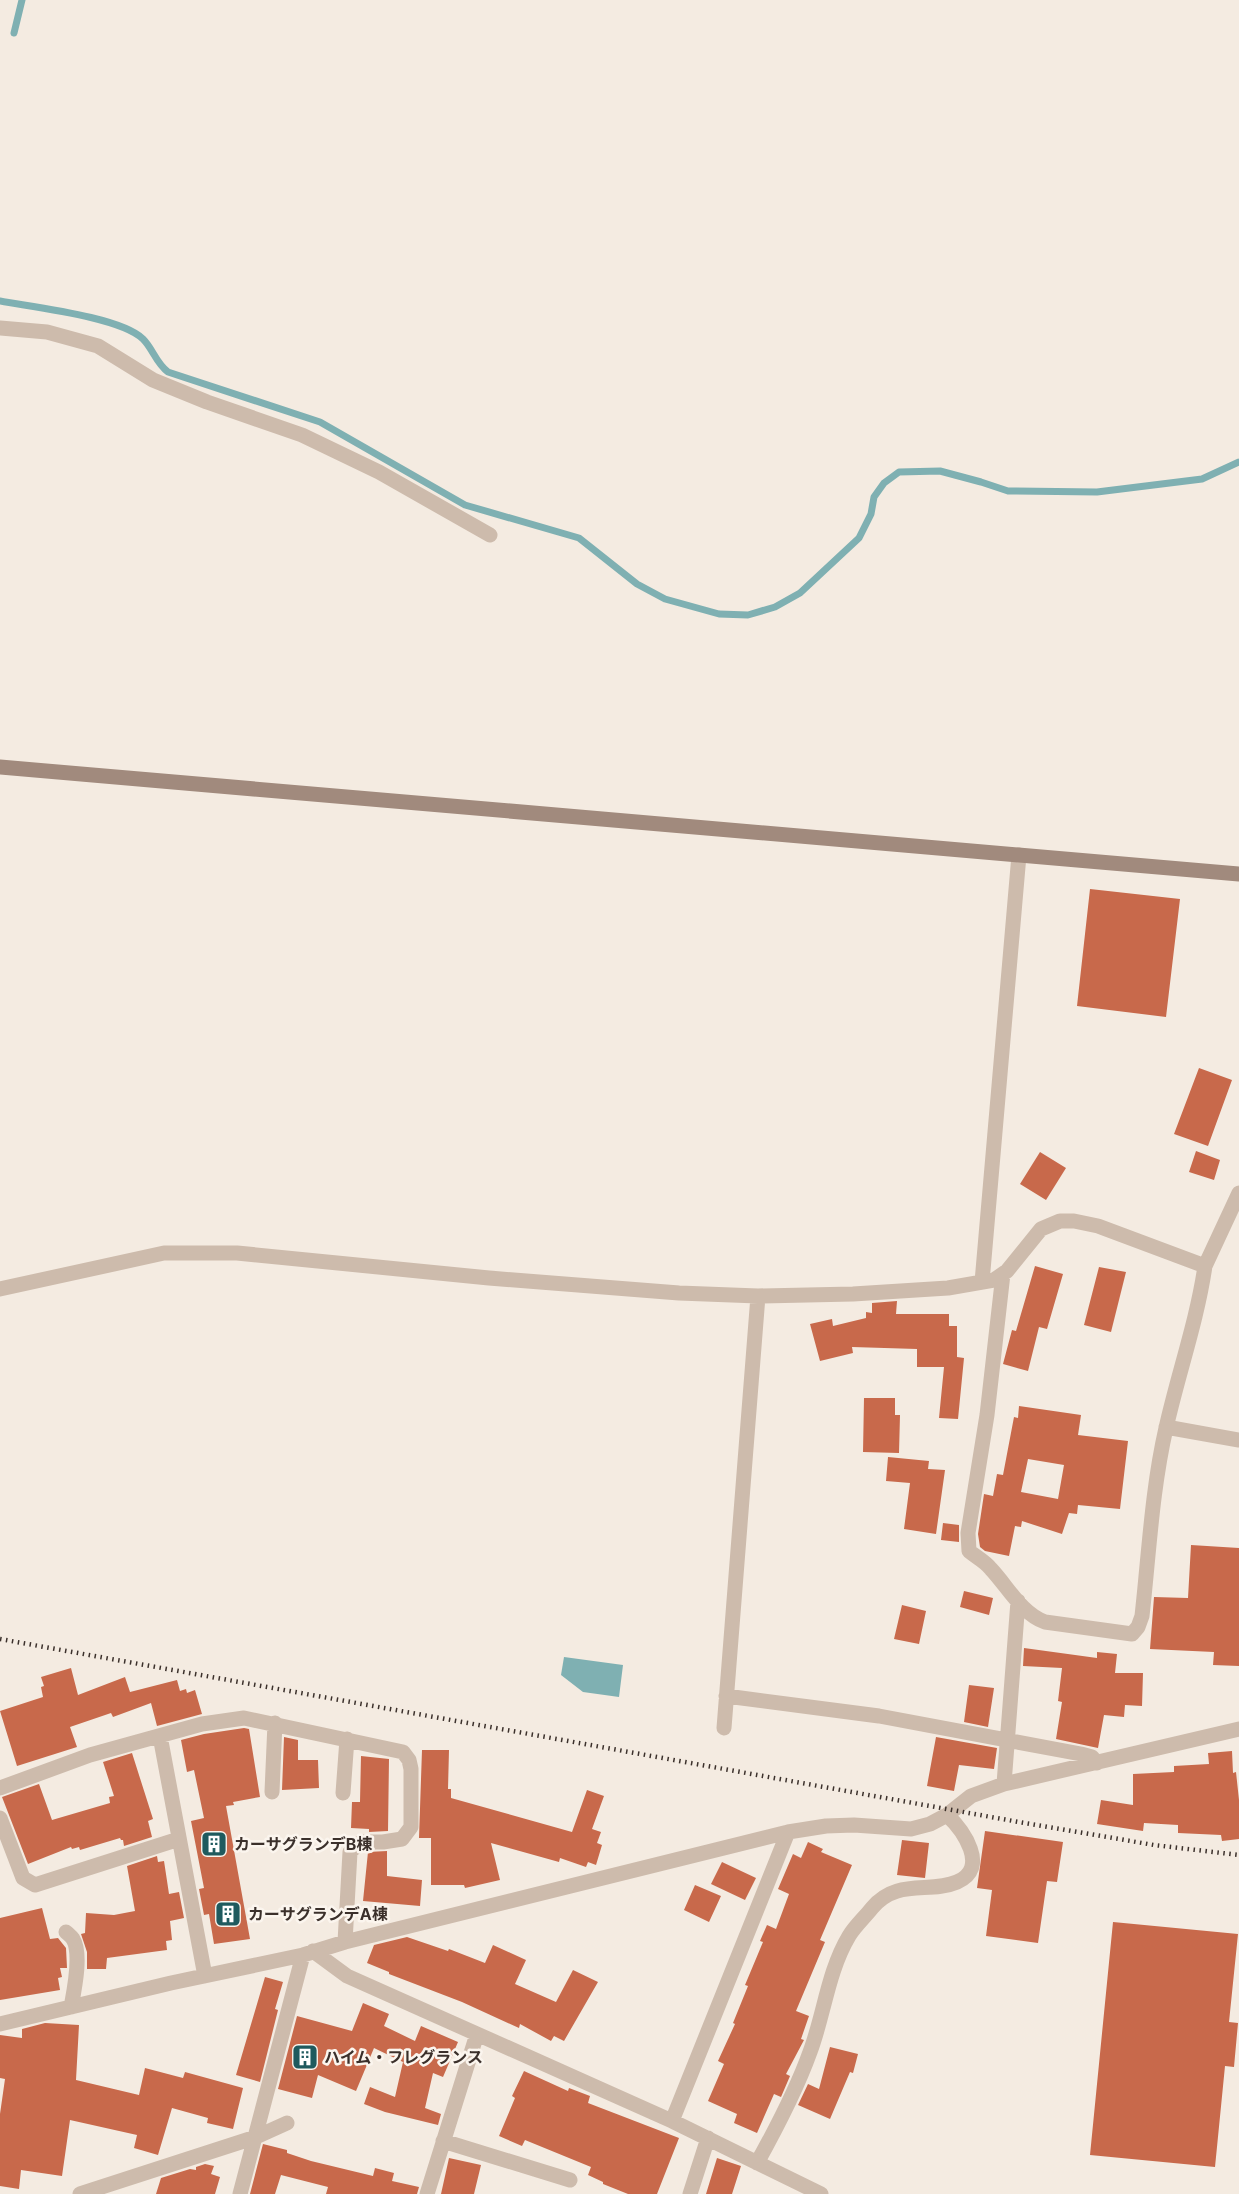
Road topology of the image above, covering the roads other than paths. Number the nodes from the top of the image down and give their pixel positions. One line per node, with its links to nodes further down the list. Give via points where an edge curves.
1 (0, 328): 2 (street, via 47,332 98,346 153,380 302,435 379,472)
2 (490, 535)
3 (0, 767): 4 (street)
4 (1019, 855): 5 (street); 9 (street)
5 (1239, 874)
6 (1239, 1193): 7 (street)
7 (1205, 1266): 8 (street, via 1098,1226 1060,1221 1041,1228); 12 (street)
8 (1004, 1274): 9 (street); 14 (street, via 968,1542 969,1551 990,1567)
9 (982, 1282): 11 (street, via 937,1289)
10 (0, 1288): 11 (street, via 164,1253 237,1253 589,1286)
11 (759, 1296): 15 (street)
12 (1166, 1427): 13 (street); 14 (street, via 1138,1627 1132,1634 1046,1622 1036,1619)
13 (1239, 1440)
14 (1018, 1601): 21 (street)
15 (726, 1696): 17 (street); 21 (street, via 879,1716)
16 (275, 1723): 19 (street, via 244,1718); 20 (street); 25 (street)
17 (724, 1728)
18 (1239, 1729): 22 (street)
19 (160, 1736): 24 (street, via 90,1755); 30 (street)
20 (347, 1739): 26 (street); 32 (street, via 403,1752 409,1760 411,1827 402,1839 361,1842 350,1851)
21 (1007, 1739): 22 (street, via 1081,1754); 23 (street)
22 (1097, 1762): 23 (street)
23 (1004, 1784): 27 (street, via 971,1796)
24 (0, 1788)
25 (272, 1792)
26 (343, 1793)
27 (947, 1815): 29 (street, via 910,1829 826,1826); 43 (street, via 967,1839 973,1857 970,1870 956,1883 892,1893 878,1901 849,1935 831,1978 811,2051)
28 (0, 1818): 30 (street, via 23,1878 34,1885)
29 (788, 1832): 32 (street); 38 (street)
30 (179, 1839): 34 (street)
31 (66, 1932): 35 (street, via 76,1950)
32 (345, 1942): 33 (street)
33 (308, 1953): 34 (street); 37 (street, via 347,1976); 40 (street)
34 (205, 1976): 35 (street)
35 (71, 2007): 36 (street)
36 (0, 2025)
37 (477, 2034): 38 (street); 42 (street)
38 (672, 2121): 41 (street)
39 (287, 2123): 40 (street)
40 (256, 2137): 45 (street); 47 (street)
41 (708, 2138): 43 (street); 49 (street)
42 (443, 2141): 44 (street); 48 (street)
43 (757, 2163): 50 (street)
44 (570, 2180)
45 (116, 2188): 46 (street)
46 (80, 2194)
47 (240, 2194)
48 (427, 2194)
49 (690, 2194)
50 (821, 2194)

